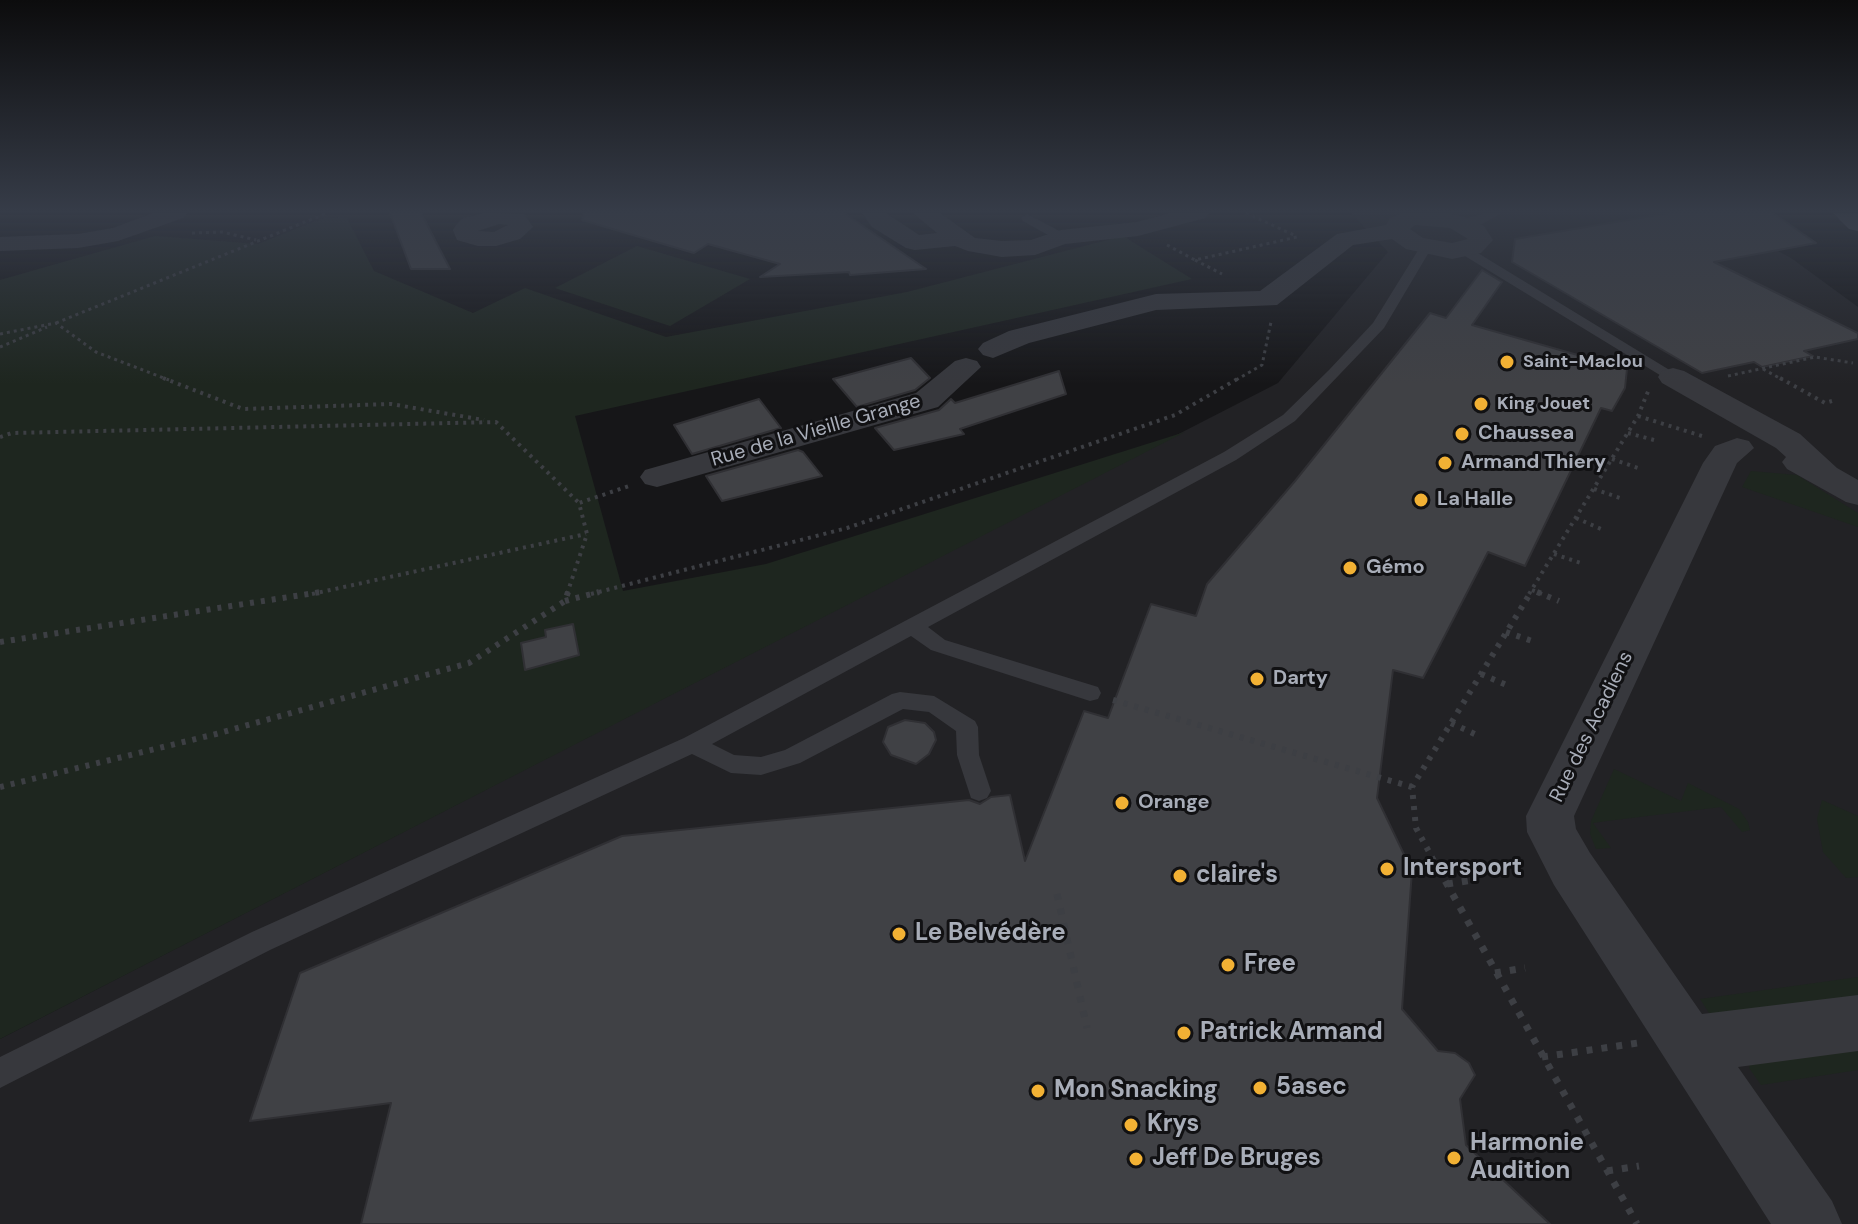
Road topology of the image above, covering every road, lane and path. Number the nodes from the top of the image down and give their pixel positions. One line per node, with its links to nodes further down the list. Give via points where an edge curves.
1 (185, 270): 7 (path)
2 (1211, 270): 6 (path)
3 (1305, 270): 6 (street, Rue de la Vieille Grange, via 1269,297)
4 (1412, 270): 37 (lane, via 1379,325 1289,418 1230,456)
5 (1495, 270): 12 (lane)
6 (1242, 290): 24 (street, Rue de la Vieille Grange, via 1156,302 1019,337 993,349 963,351 958,359 966,367 927,400); 35 (path, via 1272,316 1262,365 1175,415 847,528)
7 (56, 323): 8 (path); 9 (path); 16 (path, via 96,352 243,409 391,404)
8 (0, 334)
9 (0, 347)
10 (1853, 363): 11 (path, via 1816,357)
11 (1763, 369): 13 (path); 14 (path, via 1825,403)
12 (1662, 380): 13 (street); 15 (path)
13 (1721, 392): 20 (street, via 1715,408 1725,418 1729,437); 23 (street, via 1735,410 1788,441)
14 (1832, 401)
15 (1638, 416): 17 (path); 20 (path)
16 (496, 422): 18 (path); 28 (path)
17 (1628, 433): 19 (path); 21 (path)
18 (0, 437)
19 (1654, 440)
20 (1721, 442): 23 (street, via 1790,458); 57 (street, Rue des Acadiens, via 1727,453 1550,816 1566,860)
21 (1612, 459): 22 (path); 25 (path)
22 (1638, 468)
23 (1822, 472): 26 (street)
24 (657, 477): 28 (path)
25 (1594, 489): 27 (path); 29 (path)
26 (1858, 494)
27 (1620, 498)
28 (579, 503): 31 (path)
29 (1576, 518): 30 (path); 32 (path)
30 (1601, 529)
31 (587, 534): 35 (path); 39 (path, via 313,594)
32 (1554, 554): 33 (path); 34 (path)
33 (1581, 563)
34 (1532, 590): 36 (path); 38 (path)
35 (565, 601): 47 (path, via 469,663)
36 (1559, 601)
37 (911, 625): 43 (lane, via 938,645); 46 (lane)
38 (1506, 632): 40 (path); 41 (path)
39 (0, 642)
40 (1535, 642)
41 (1481, 674): 42 (path); 44 (path)
42 (1509, 686)
43 (1090, 693): 48 (path)
44 (1451, 723): 45 (path); 48 (path)
45 (1479, 736)
46 (692, 744): 49 (lane, via 731,764 761,766 792,757 900,700 934,704 967,727 968,755); 59 (lane, via 261,941)
47 (0, 787)
48 (1412, 787): 51 (path, via 1416,828)
49 (979, 791)
50 (1473, 880): 51 (path)
51 (1447, 884): 54 (path)
52 (1057, 894): 56 (path)
53 (1525, 968): 54 (path)
54 (1495, 973): 58 (path)
55 (1858, 1023): 57 (street)
56 (1087, 1028)
57 (1681, 1029): 58 (path, via 1643,1017 1637,1044); 63 (street, Rue des Acadiens)
58 (1542, 1057): 61 (path)
59 (0, 1073)
60 (1639, 1166): 61 (path)
61 (1607, 1171): 62 (path)
62 (1637, 1224)
63 (1809, 1224)

